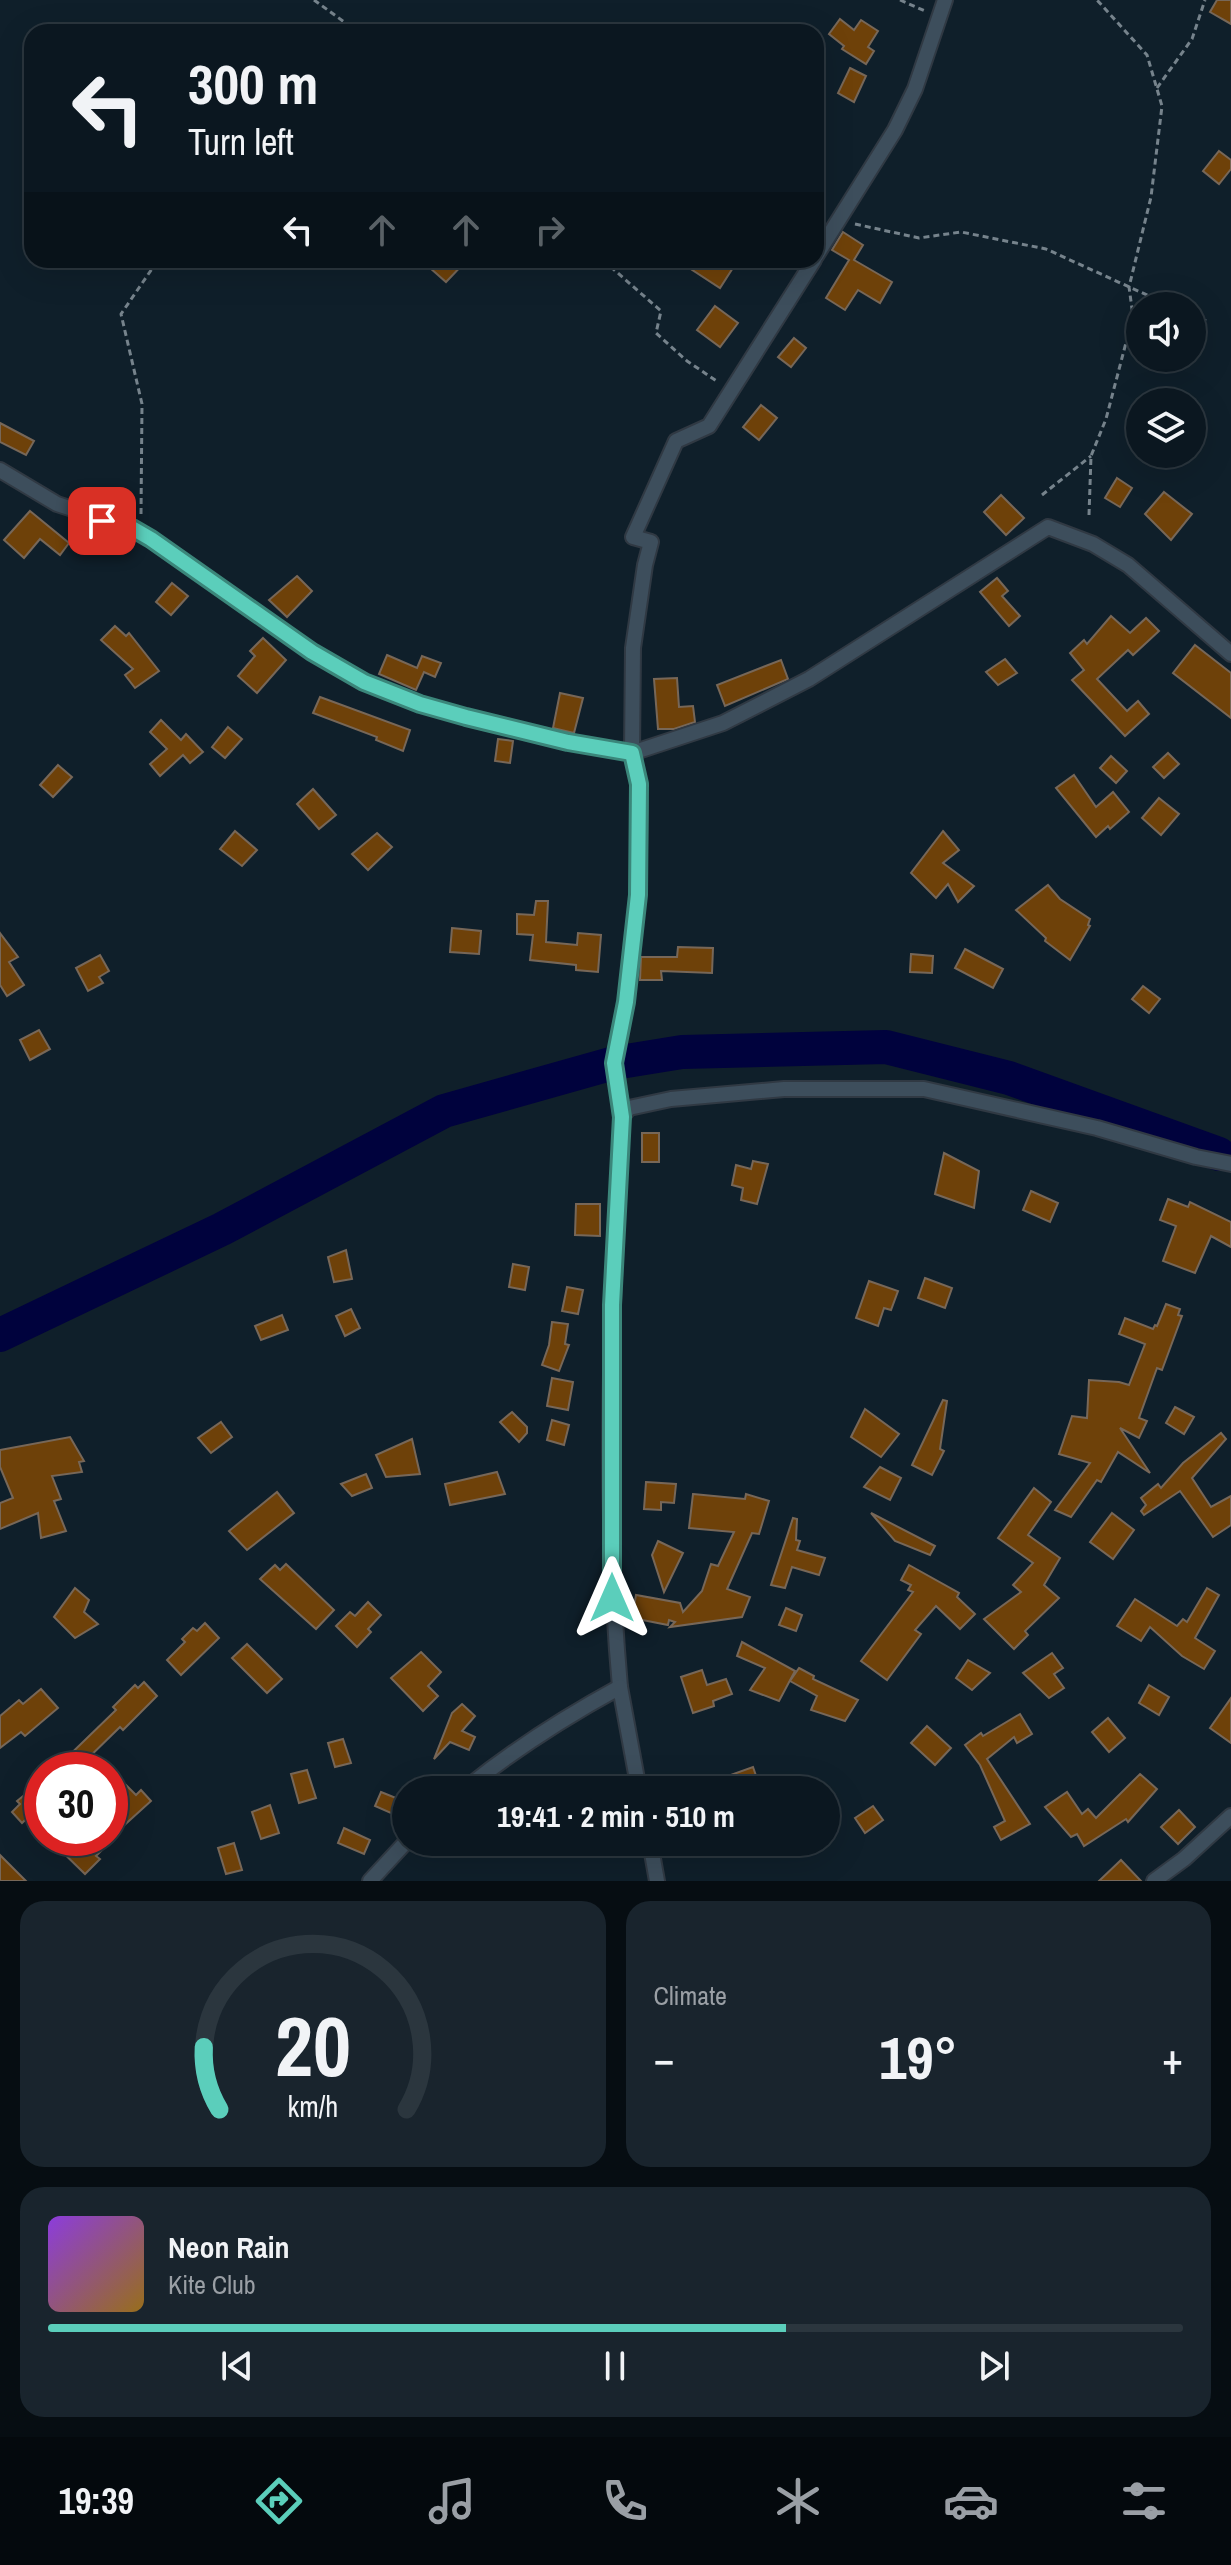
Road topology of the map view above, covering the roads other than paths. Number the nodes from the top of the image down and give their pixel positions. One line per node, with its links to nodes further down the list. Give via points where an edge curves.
1 (945, 0): 2 (street, via 895,130)
2 (824, 244)
3 (809, 268): 6 (street, via 709,426 676,441 633,537 651,542 633,648)
4 (0, 470): 6 (street, via 57,504 141,534 364,682 466,717)
5 (1231, 654): 6 (street, via 1128,565 1048,527 809,679 723,723)
6 (632, 753): 7 (street, via 639,784 638,895 614,1063)
7 (622, 1117): 8 (street, via 629,1108 671,1099 784,1089 924,1089); 9 (street, via 611,1439 612,1598)
8 (1231, 1164)
9 (620, 1687): 10 (street, via 558,1721); 11 (street)
10 (481, 1776)
11 (636, 1776)
12 (1231, 1816): 17 (street)
13 (393, 1856): 15 (street)
14 (653, 1856): 16 (street)
15 (370, 1881)
16 (657, 1881)
17 (1154, 1881)

